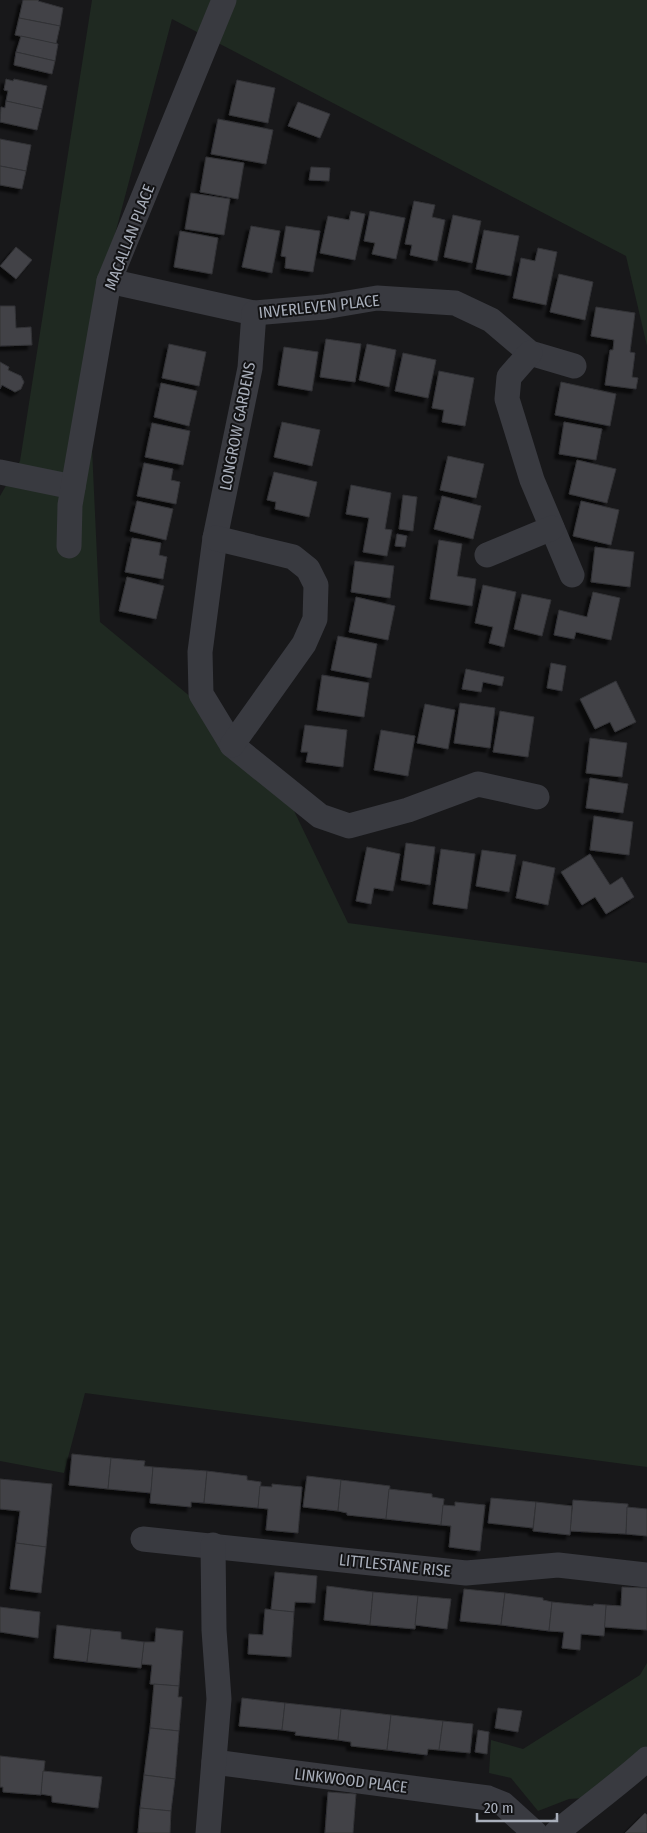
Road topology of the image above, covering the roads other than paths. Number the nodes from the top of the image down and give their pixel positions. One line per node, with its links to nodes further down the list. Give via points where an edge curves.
1 (224, 0): 2 (street, MACALLAN PLACE)
2 (109, 281): 3 (street, INVERLEVEN PLACE); 7 (street, MACALLAN PLACE)
3 (254, 313): 4 (street, INVERLEVEN PLACE, via 378,298 455,303 491,320); 9 (street, LONGROW GARDENS, via 250,368)
4 (530, 353): 5 (street, INVERLEVEN PLACE); 8 (street, via 508,377 507,399 532,480)
5 (574, 366)
6 (0, 472): 7 (street)
7 (74, 487): 10 (street, MACALLAN PLACE)
8 (552, 528): 11 (street); 12 (street)
9 (215, 538): 13 (street, LONGROW GARDENS, via 200,652 201,694); 13 (street, via 293,557 308,569 316,584 315,618 304,644)
10 (69, 546)
11 (487, 555)
12 (572, 574)
13 (232, 745): 14 (street, LONGROW GARDENS, via 320,816 350,826 408,810 478,784)
14 (537, 797)
15 (143, 1539): 16 (street, LITTLESTANE RISE)
16 (213, 1546): 17 (street, LITTLESTANE RISE, via 466,1573 558,1565); 19 (street, via 219,1699)
17 (647, 1575)
18 (647, 1759): 22 (street)
19 (214, 1762): 20 (street); 21 (street, LINKWOOD PLACE, via 488,1798 503,1804)
20 (208, 1833)
21 (535, 1833)
22 (556, 1833)

